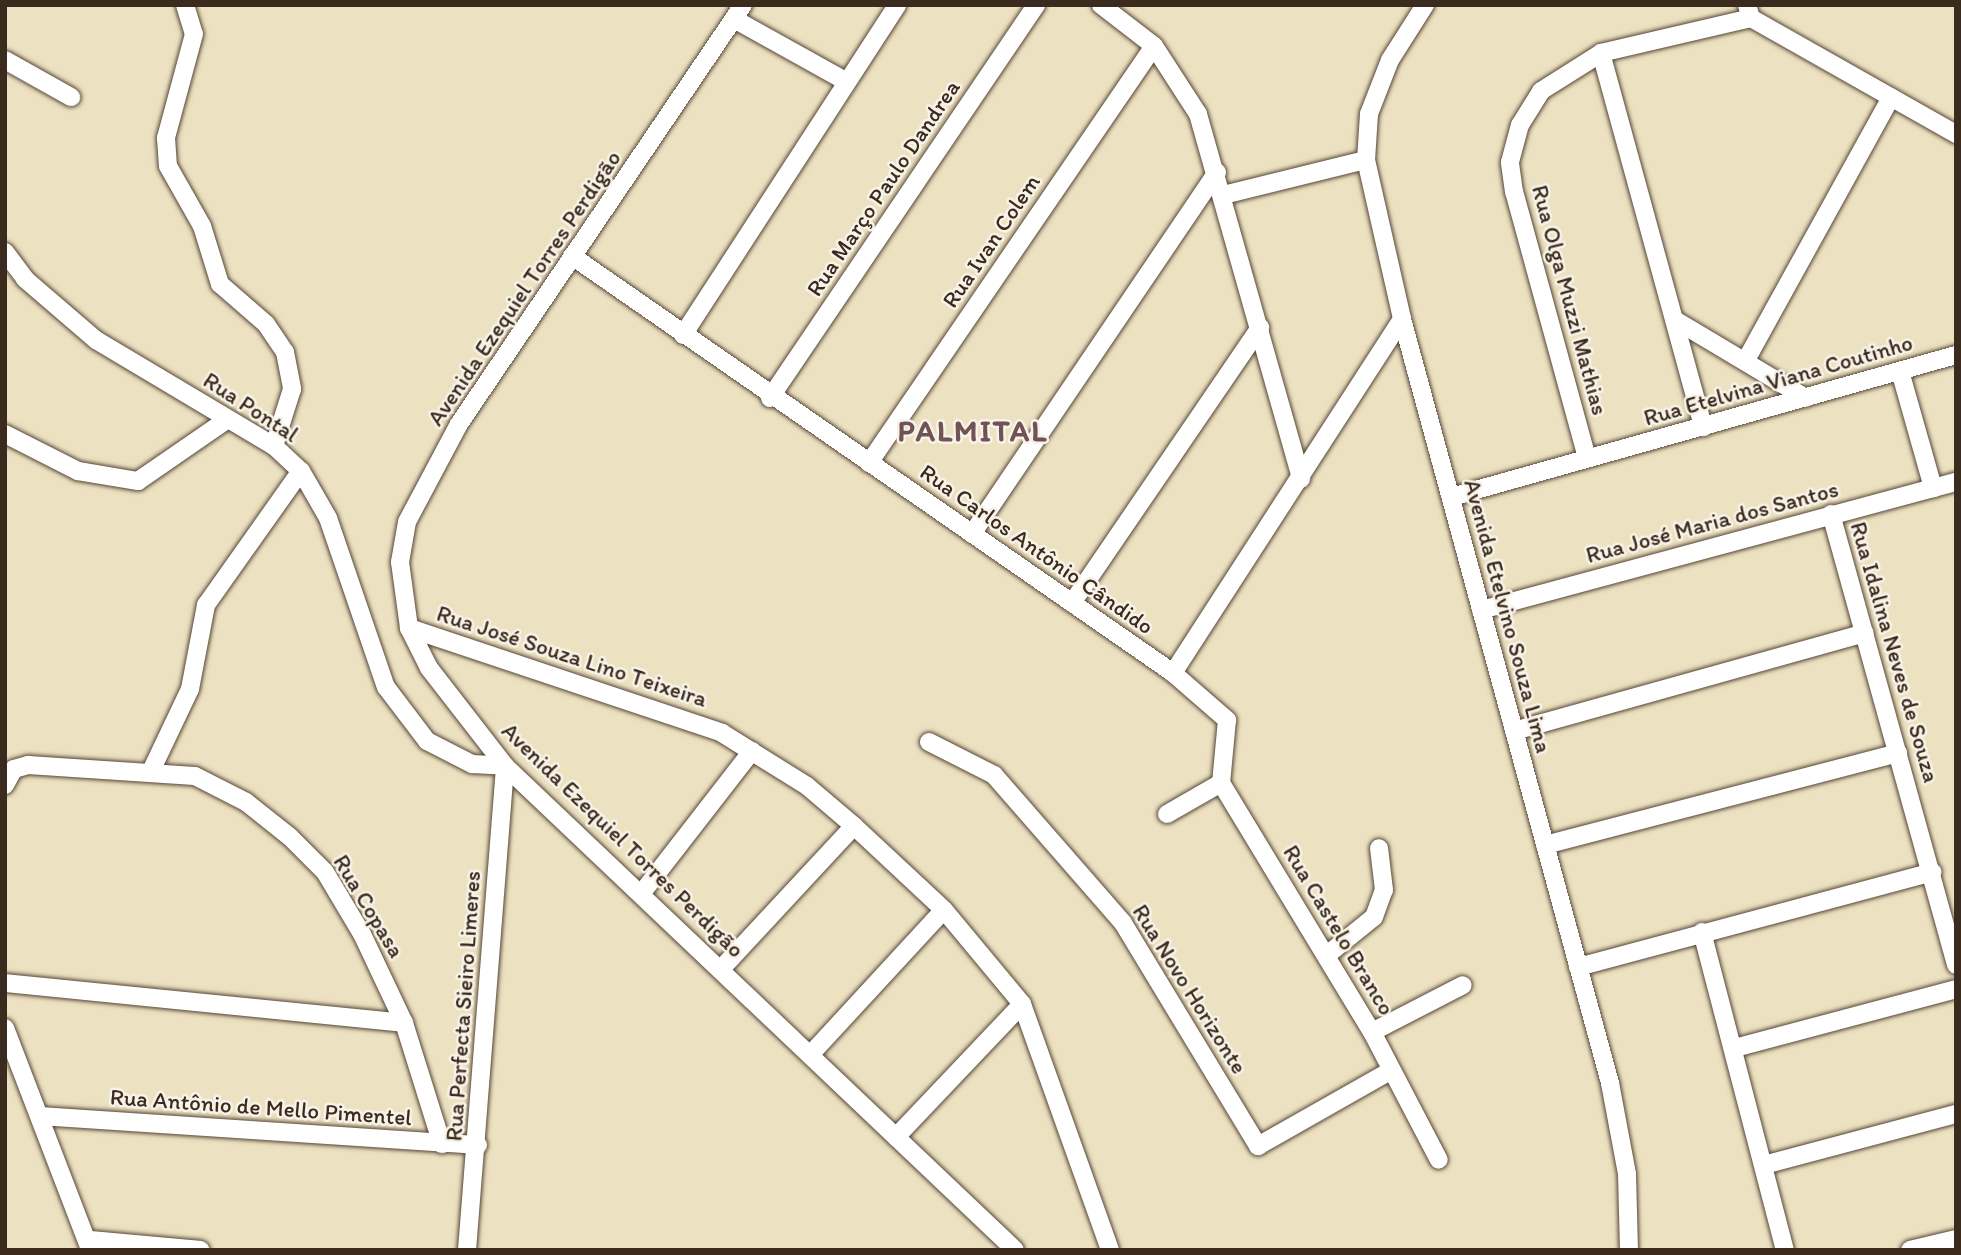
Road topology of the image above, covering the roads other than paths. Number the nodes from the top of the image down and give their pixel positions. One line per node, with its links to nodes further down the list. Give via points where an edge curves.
1 (185, 5): 33 (street, via 194,34 166,138 178,191 202,226 229,297 266,324 285,352 292,389)
2 (897, 5): 12 (street)
3 (1036, 5): 28 (street, Rua Março Paulo Dandrea)
4 (1101, 5): 6 (street)
5 (1425, 5): 16 (street, Avenida Etelvino Souza Lima, via 1390,60 1373,103)
6 (1120, 10): 9 (street)
7 (739, 12): 12 (street); 20 (street, Avenida Ezequiel Torres Perdigão)
8 (1749, 12): 10 (street, Rua Olga Muzzi Mathias); 14 (street)
9 (1154, 46): 17 (street, via 1198,114); 35 (street, Rua Ivan Colem)
10 (1601, 53): 22 (street); 34 (street, Rua Olga Muzzi Mathias, via 1541,91 1520,125 1510,162)
11 (5, 60): 13 (street)
12 (847, 82): 24 (street)
13 (71, 97)
14 (1891, 97): 15 (street); 26 (street)
15 (1956, 134)
16 (1366, 160): 18 (street); 21 (street, Avenida Etelvino Souza Lima)
17 (1217, 172): 18 (street); 42 (street)
18 (1223, 195): 23 (street)
19 (5, 252): 30 (street, Rua Pontal, via 25,279 96,340)
20 (572, 256): 24 (street, Rua Carlos Antônio Cândido); 45 (street, Avenida Ezequiel Torres Perdigão, via 459,424 407,522 400,562)
21 (1402, 319): 37 (street); 40 (street, Avenida Etelvino Souza Lima)
22 (1675, 320): 26 (street); 31 (street)
23 (1260, 327): 37 (street); 43 (street)
24 (683, 335): 28 (street, Rua Carlos Antônio Cândido)
25 (1956, 355): 27 (street, Rua Etelvina Viana Coutinho)
26 (1746, 360): 29 (street)
27 (1900, 371): 29 (street, Rua Etelvina Viana Coutinho); 39 (street)
28 (770, 398): 35 (street, Rua Carlos Antônio Cândido)
29 (1806, 398): 31 (street, Rua Etelvina Viana Coutinho)
30 (228, 419): 32 (street, via 138,481 78,471); 33 (street, Rua Pontal)
31 (1703, 427): 34 (street, Rua Etelvina Viana Coutinho)
32 (5, 434)
33 (274, 446): 36 (street, Rua Pontal)
34 (1587, 458): 40 (street, Rua Etelvina Viana Coutinho)
35 (869, 463): 42 (street, Rua Carlos Antônio Cândido)
36 (301, 471): 52 (street, Rua Pontal, via 328,519 386,687 427,741 472,764); 53 (street, via 206,605 190,690)
37 (1301, 479): 47 (street)
38 (1956, 482): 39 (street, Rua José Maria dos Santos)
39 (1933, 488): 41 (street, Rua José Maria dos Santos)
40 (1451, 497): 44 (street, Avenida Etelvino Souza Lima)
41 (1831, 514): 44 (street, Rua José Maria dos Santos); 46 (street, Rua Idalina Neves de Souza)
42 (972, 534): 43 (street, Rua Carlos Antônio Cândido)
43 (1072, 603): 47 (street, Rua Carlos Antônio Cândido)
44 (1481, 610): 48 (street, Avenida Etelvino Souza Lima)
45 (409, 628): 50 (street, Rua José Souza Lino Teixeira, via 656,706); 52 (street, Avenida Ezequiel Torres Perdigão, via 429,668)
46 (1865, 633): 48 (street); 51 (street, Rua Idalina Neves de Souza)
47 (1173, 673): 54 (street, Rua Carlos Antônio Cândido, via 1227,720)
48 (1514, 731): 58 (street, Avenida Etelvino Souza Lima)
49 (929, 742): 77 (street, Rua Novo Horizonte, via 994,775 1123,923 1258,1146)
50 (752, 751): 57 (street, Rua José Souza Lino Teixeira); 61 (street)
51 (1898, 753): 58 (street); 60 (street, Rua Idalina Neves de Souza)
52 (505, 766): 61 (street, Avenida Ezequiel Torres Perdigão); 82 (street, Rua Perfecta Sieiro Limeres)
53 (152, 769): 55 (street, Rua Copasa, via 28,765 14,769); 72 (street, Rua Copasa, via 195,776 246,802 325,872)
54 (1220, 783): 56 (street); 64 (street, Rua Castelo Branco)
55 (5, 784)
56 (1167, 814)
57 (854, 826): 62 (street, Rua José Souza Lino Teixeira); 67 (street)
58 (1545, 845): 66 (street, Avenida Etelvino Souza Lima)
59 (1379, 848): 64 (street, via 1384,890 1374,917)
60 (1932, 872): 63 (street); 65 (street, Rua Idalina Neves de Souza)
61 (642, 894): 67 (street, Avenida Ezequiel Torres Perdigão)
62 (944, 910): 71 (street, Rua José Souza Lino Teixeira); 76 (street)
63 (1702, 932): 66 (street); 75 (street)
64 (1327, 955): 74 (street, Rua Castelo Branco)
65 (1956, 965)
66 (1578, 967): 91 (street, Avenida Etelvino Souza Lima, via 1627,1174)
67 (721, 969): 76 (street, Avenida Ezequiel Torres Perdigão)
68 (5, 983): 72 (street)
69 (1463, 985): 74 (street)
70 (1956, 989): 75 (street)
71 (1022, 1004): 80 (street); 90 (street, Rua José Souza Lino Teixeira)
72 (404, 1023): 81 (street, Rua Copasa)
73 (5, 1028): 79 (street)
74 (1372, 1032): 77 (street, Rua Castelo Branco)
75 (1735, 1048): 84 (street)
76 (810, 1055): 80 (street, Avenida Ezequiel Torres Perdigão)
77 (1388, 1072): 83 (street, Rua Castelo Branco)
78 (1956, 1114): 84 (street)
79 (41, 1115): 81 (street, Rua Antônio de Mello Pimentel); 86 (street)
80 (896, 1137): 89 (street, Avenida Ezequiel Torres Perdigão)
81 (442, 1144): 82 (street, Rua Antônio de Mello Pimentel)
82 (478, 1144): 88 (street, Rua Perfecta Sieiro Limeres)
83 (1439, 1160)
84 (1764, 1165): 92 (street)
85 (1956, 1239): 93 (street)
86 (91, 1245): 87 (street)
87 (201, 1250)
88 (467, 1250)
89 (1015, 1250)
90 (1110, 1250)
91 (1629, 1250)
92 (1785, 1250)
93 (1910, 1250)

